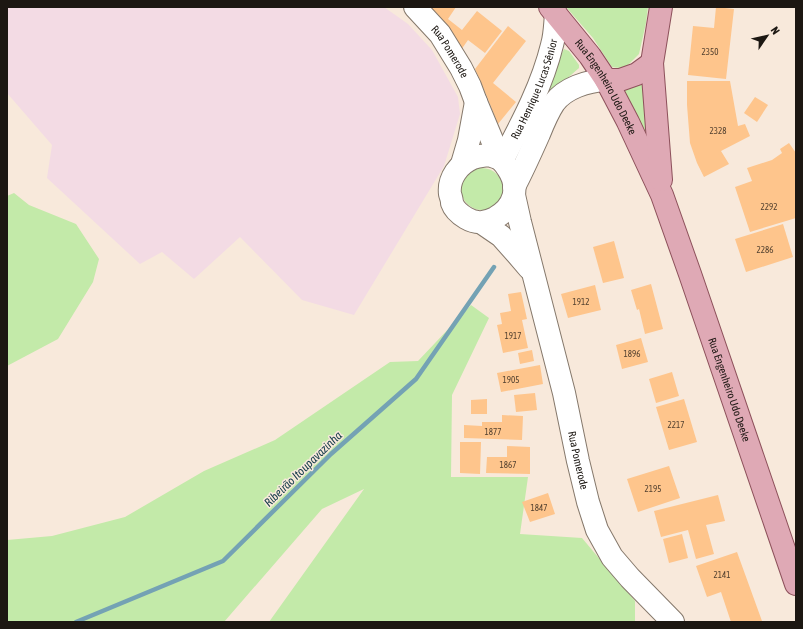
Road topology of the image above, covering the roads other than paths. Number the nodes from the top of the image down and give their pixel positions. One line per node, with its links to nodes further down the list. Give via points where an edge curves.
1 (415, 7): 6 (street, Rua Pomerode, via 440,34 461,68)
2 (661, 7): 4 (main road, Rua Engenheiro Udo Deeke)
3 (553, 11): 5 (main road, Rua Engenheiro Udo Deeke); 7 (street, Rua Henrique Lucas Sênior, via 553,43 546,67 535,96)
4 (652, 63): 5 (main road, via 637,74 620,80); 10 (main road, Rua Engenheiro Udo Deeke)
5 (606, 80): 9 (street, Rua Henrique Lucas Sênior, via 576,86 554,103); 10 (main road, Rua Engenheiro Udo Deeke)
6 (476, 102): 7 (street, Rua Pomerode); 8 (street, Rua Pomerode)
7 (501, 160): 8 (street, via 488,155 474,157); 9 (street, via 509,170)
8 (462, 164): 11 (street, via 451,182 453,206 462,216)
9 (514, 191): 11 (street, via 507,210); 12 (street, Rua Pomerode)
10 (662, 195): 13 (main road, Rua Engenheiro Udo Deeke)
11 (482, 223): 12 (street, Rua Pomerode, via 501,236)
12 (534, 274): 14 (street, Rua Pomerode, via 564,393 581,475 597,530 612,557)
13 (796, 584)
14 (673, 622)

